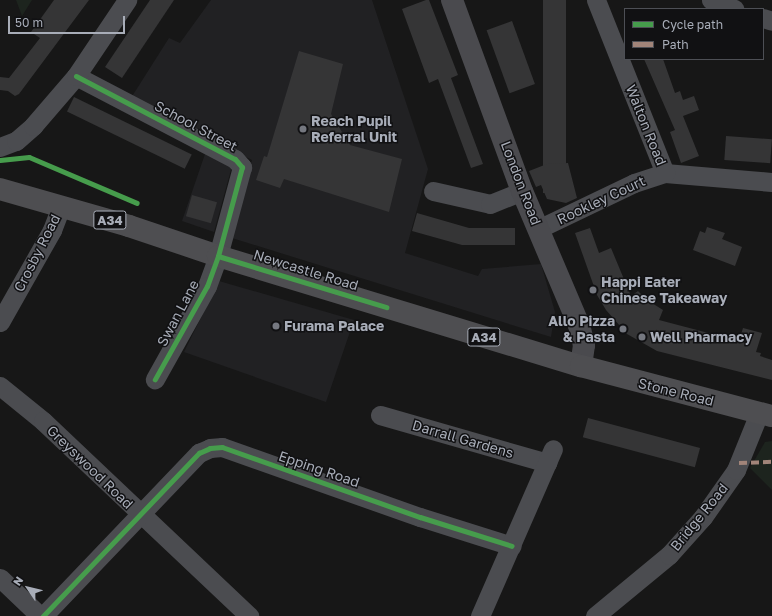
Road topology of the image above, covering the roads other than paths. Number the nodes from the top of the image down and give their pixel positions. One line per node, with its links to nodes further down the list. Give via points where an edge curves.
1 (127, 0): 6 (street)
2 (452, 0): 11 (main road, London Road)
3 (596, 0): 8 (street, Walton Road)
4 (711, 0): 5 (street)
5 (731, 8)
6 (76, 76): 7 (street, via 33,126 16,141); 15 (street, School Street, via 235,159 242,167)
7 (0, 147)
8 (664, 173): 9 (street, Walton Road); 14 (street, Rookley Court, via 634,183)
9 (772, 182)
10 (0, 189): 13 (highway, Newcastle Road / A34)
11 (522, 191): 12 (street, via 490,204); 14 (main road, London Road)
12 (433, 192)
13 (61, 206): 15 (highway, Newcastle Road / A34); 16 (street, Crosby Road, via 52,230)
14 (538, 229): 17 (main road, London Road, via 579,325 584,346)
15 (218, 256): 17 (highway, Newcastle Road / A34); 18 (street, Swan Lane, via 207,286)
16 (0, 322)
17 (581, 366): 20 (highway, Stone Road / A34)
18 (156, 379)
19 (0, 386): 22 (street, Greyswood Road, via 43,421)
20 (765, 414): 28 (street, Bridge Road, via 736,470 703,517 669,555)
21 (380, 415): 23 (street, Darrall Gardens, via 550,456)
22 (140, 515): 23 (street, Epping Road, via 199,453 210,448 222,447 420,517); 25 (street, Epping Road); 26 (street, Greyswood Road)
23 (512, 546): 27 (street)
24 (0, 578): 25 (street)
25 (41, 616)
26 (249, 616)
27 (480, 616)
28 (595, 616)

